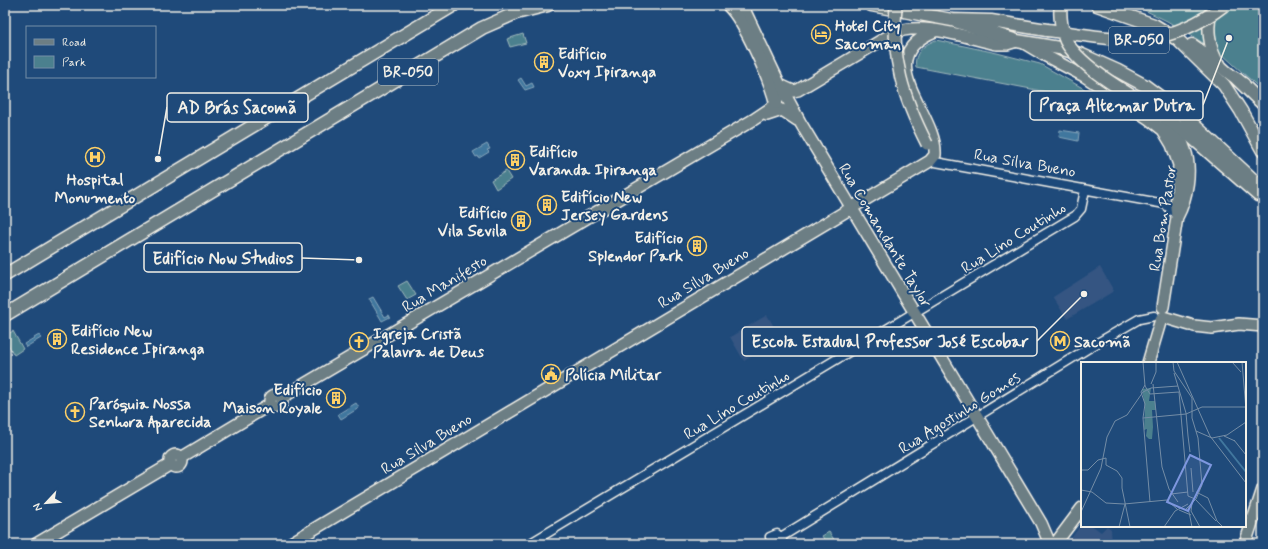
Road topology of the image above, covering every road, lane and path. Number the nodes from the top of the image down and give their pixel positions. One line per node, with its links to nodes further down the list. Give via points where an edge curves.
1 (454, 5): 33 (highway, BR-050)
2 (548, 5): 35 (highway, BR-050, via 516,13 482,28)
3 (728, 5): 19 (highway, via 739,19 769,78)
4 (742, 5): 17 (main road, Rua Comandante Taylor)
5 (871, 5): 11 (highway, BR-050)
6 (896, 5): 25 (main road, bridge, via 894,37 898,68 907,102 927,144)
7 (1061, 5): 21 (highway, bridge, via 1066,41 1080,59)
8 (1097, 5): 13 (highway, via 1154,25)
9 (1214, 5): 15 (main road, via 1210,15 1209,32 1213,52)
10 (1224, 5): 11 (highway, BR-050, bridge, via 1202,21 1180,31 1143,40 1102,38 991,21)
11 (952, 20): 14 (highway)
12 (935, 31): 14 (main road, via 997,44); 17 (main road, via 913,28 900,30 798,90 793,91); 25 (main road, via 915,43 910,50 906,66 912,94 933,139 934,155)
13 (1177, 39): 15 (highway, via 1188,43); 24 (highway, via 1224,86)
14 (1021, 42): 26 (highway, via 1080,54 1144,85 1179,111); 28 (main road, via 1084,76 1163,130 1180,165)
15 (1219, 64): 16 (main road)
16 (1237, 79): 18 (main road); 20 (highway)
17 (779, 84): 19 (main road); 23 (main road, Rua Comandante Taylor)
18 (1263, 97)
19 (776, 102): 22 (main road)
20 (1263, 104)
21 (1161, 115): 29 (highway, via 1187,133 1231,174); 32 (main road, Rua Bom Pastor, via 1177,134 1187,156 1187,184 1183,207)
22 (753, 120): 23 (main road, via 782,110); 44 (main road, Rua Manifesto, via 281,398 279,406 271,404 181,458 177,455 172,457 171,464)
23 (800, 122): 31 (main road, Rua Comandante Taylor)
24 (1263, 151)
25 (930, 161): 27 (street, Rua Silva Bueno); 31 (main road, Rua Silva Bueno)
26 (1263, 189)
27 (1084, 190): 30 (street, Rua Silva Bueno); 34 (street, Rua Lino Coutinho, via 1081,209 1075,216)
28 (1178, 195): 30 (street); 32 (main road)
29 (1263, 198)
30 (1165, 204): 32 (street)
31 (851, 207): 34 (main road, Rua Comandante Taylor); 45 (main road, Rua Silva Bueno)
32 (1177, 217): 36 (main road, Rua Bom Pastor)
33 (5, 274)
34 (914, 314): 39 (main road, Rua Comandante Taylor); 46 (street, Rua Lino Coutinho)
35 (5, 315)
36 (1160, 315): 37 (main road, via 1192,326); 38 (main road, Rua Bom Pastor); 39 (street, Rua Agostinho Gomes, via 1139,319)
37 (1263, 326)
38 (1148, 362)
39 (977, 417): 43 (street, Rua Agostinho Gomes); 48 (main road, Rua Comandante Taylor, via 1041,523)
40 (1263, 489): 42 (main road)
41 (1081, 509): 49 (main road)
42 (1247, 539)
43 (780, 540): 47 (street, Rua Agostinho Gomes, via 777,534 773,534 770,537)
44 (36, 544)
45 (289, 544)
46 (529, 544)
47 (770, 544)
48 (1050, 544)
49 (1055, 544)

